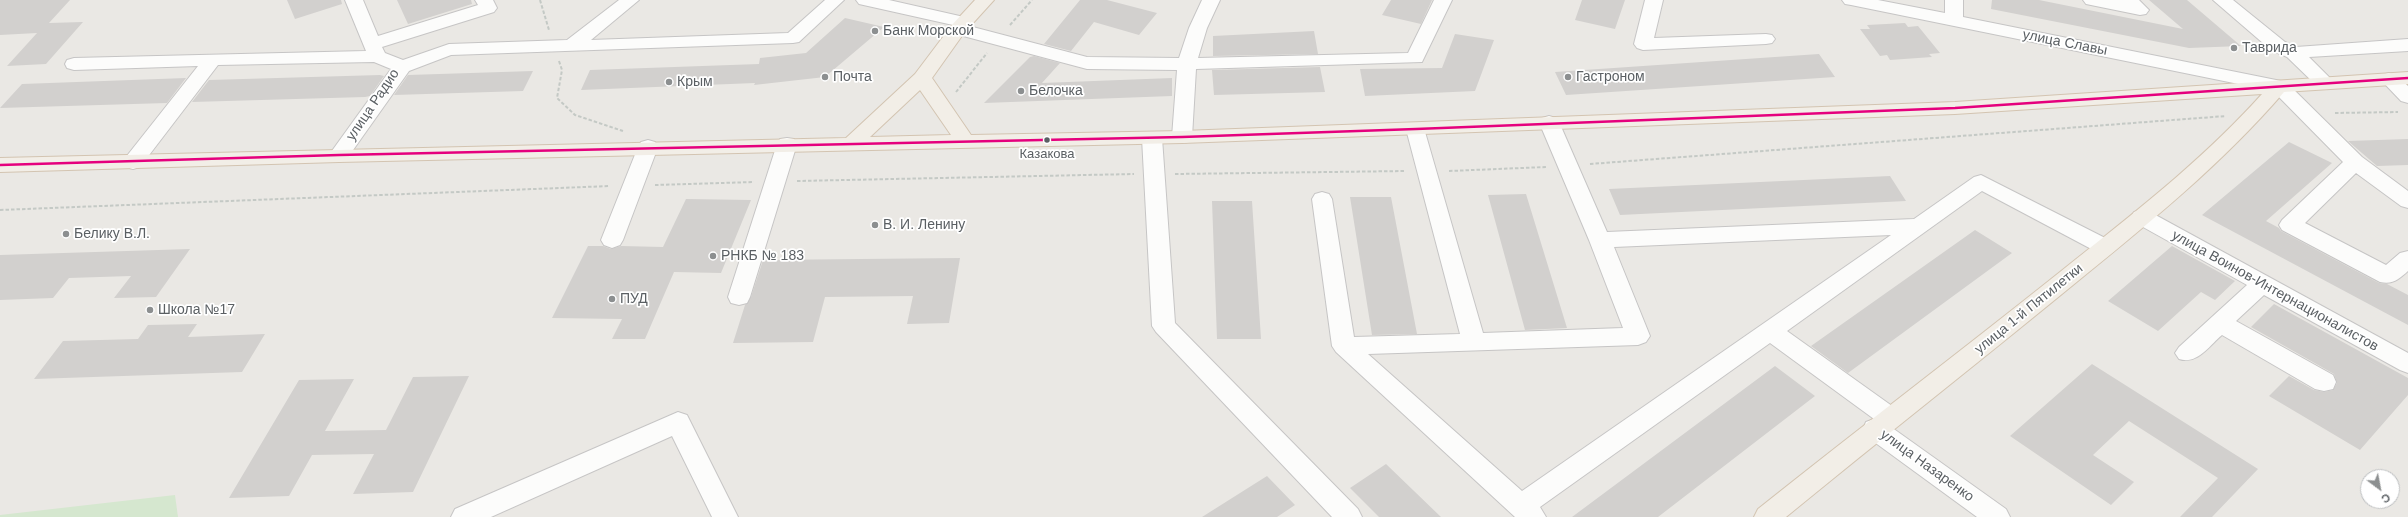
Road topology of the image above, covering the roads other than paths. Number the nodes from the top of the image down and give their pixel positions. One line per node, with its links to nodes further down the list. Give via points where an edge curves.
1 (354, 0): 20 (street)
2 (484, 0): 20 (street, via 488,8)
3 (630, 0): 19 (street)
4 (835, 0): 19 (street, via 793,38)
5 (865, 0): 16 (street)
6 (985, 0): 16 (main road)
7 (1211, 0): 24 (street, via 1198,28)
8 (1444, 0): 24 (street, via 1415,58)
9 (1654, 0): 17 (street, via 1643,44)
10 (1850, 0): 15 (street, улица Славы)
11 (1954, 0): 15 (street)
12 (2092, 0): 13 (street, via 2140,10)
13 (2130, 0)
14 (2222, 0): 21 (street, via 2278,46)
15 (1954, 21): 30 (street, улица Славы)
16 (961, 26): 24 (street, via 1087,63); 26 (main road)
17 (1766, 39)
18 (2408, 45): 21 (street)
19 (563, 46): 25 (street, via 449,50)
20 (375, 50): 22 (street); 25 (street, улица Радио)
21 (2294, 53): 29 (street)
22 (213, 60): 23 (street); 41 (street)
23 (74, 64)
24 (1187, 64): 34 (street)
25 (402, 67): 40 (street, улица Радио)
26 (922, 78): 36 (main road); 37 (main road)
27 (2408, 78): 28 (main road)
28 (2389, 80): 29 (main road); 31 (street)
29 (2324, 82): 30 (main road)
30 (2279, 86): 32 (main road, via 1955,108); 42 (street); 46 (main road, улица 1-й Пятилетки, via 2256,114)
31 (2404, 105)
32 (1549, 122): 33 (main road); 49 (street)
33 (1416, 129): 34 (main road); 56 (street)
34 (1182, 137): 35 (main road)
35 (1152, 138): 36 (main road); 65 (street, via 1164,326)
36 (964, 140): 37 (main road)
37 (852, 143): 38 (main road)
38 (787, 144): 39 (main road); 53 (street)
39 (648, 147): 40 (main road); 48 (street)
40 (339, 154): 41 (main road)
41 (133, 162): 43 (main road)
42 (2355, 162): 45 (street); 51 (street, via 2290,225 2388,276)
43 (0, 165)
44 (1322, 199): 57 (street)
45 (2408, 201)
46 (2142, 217): 50 (main road, улица 1-й Пятилетки); 52 (street, улица Воинов-Интернационалистов)
47 (1918, 226): 49 (street); 50 (street, via 1981,182); 55 (street)
48 (612, 240)
49 (1600, 240): 56 (street, via 1638,336)
50 (2105, 247): 61 (main road, улица 1-й Пятилетки, via 1990,342)
51 (2408, 259)
52 (2262, 284): 54 (street); 59 (street, улица Воинов-Интернационалистов)
53 (739, 296)
54 (2220, 323): 58 (street); 60 (street)
55 (1770, 331): 61 (street, улица Назаренко); 62 (street)
56 (1474, 342): 57 (street)
57 (1344, 346): 62 (street)
58 (2187, 353)
59 (2408, 364)
60 (2324, 382)
61 (1883, 423): 66 (main road, улица 1-й Пятилетки); 67 (street, улица Назаренко)
62 (1527, 512)
63 (464, 517): 64 (street, via 678,422)
64 (726, 517)
65 (1349, 517)
66 (1767, 517)
67 (1997, 517)

